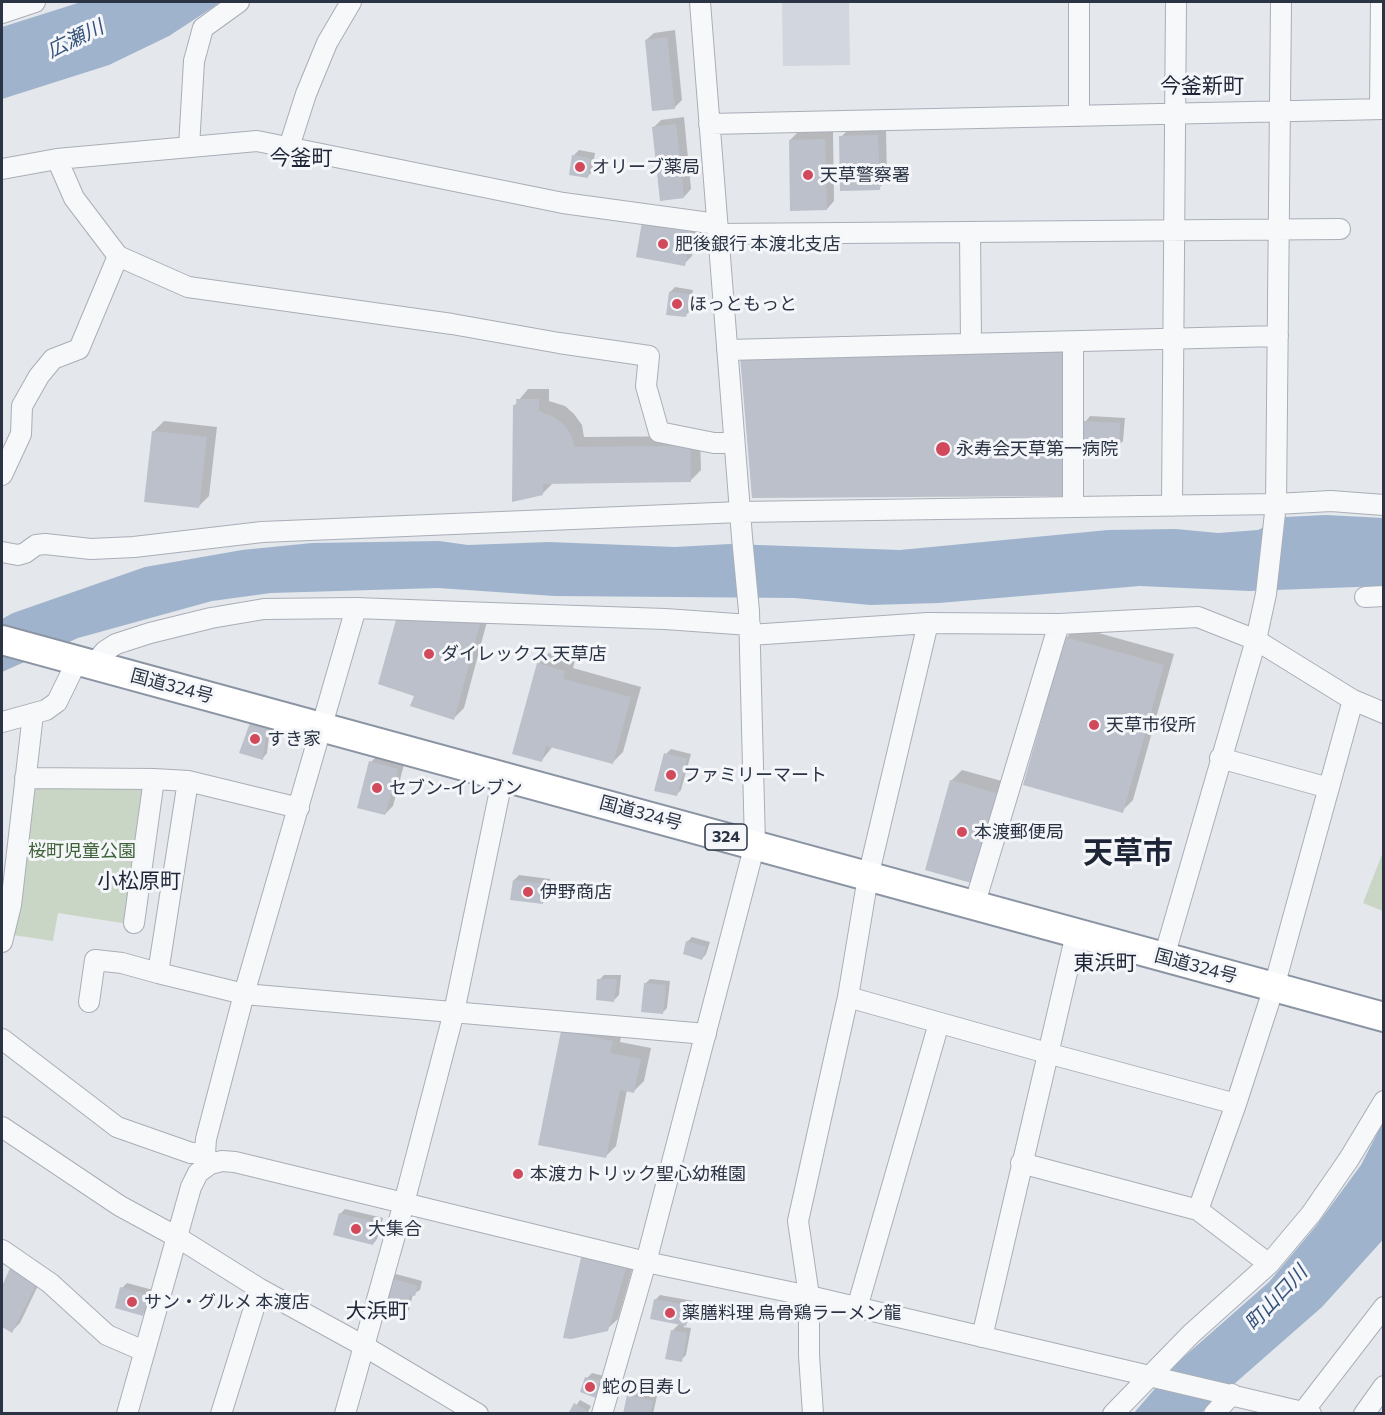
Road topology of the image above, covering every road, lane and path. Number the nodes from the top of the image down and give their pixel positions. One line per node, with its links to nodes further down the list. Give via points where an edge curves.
1 (35, 2): 9 (street)
2 (239, 2): 15 (street, via 203,28 194,61)
3 (351, 2): 16 (street, via 327,43)
4 (700, 2): 14 (street)
5 (1079, 2): 13 (street)
6 (1176, 2): 12 (street)
7 (1281, 2): 11 (street)
8 (1381, 2): 10 (street)
9 (8, 8)
10 (1382, 109): 11 (street)
11 (1280, 111): 12 (street); 20 (street)
12 (1175, 114): 13 (street); 22 (street)
13 (1079, 116): 14 (street)
14 (709, 124): 19 (street)
15 (189, 147): 16 (street, via 257,141); 17 (street)
16 (289, 147): 19 (street, via 563,203)
17 (57, 159): 18 (street); 24 (street, via 74,198)
18 (2, 169)
19 (718, 229): 23 (street); 29 (street)
20 (1279, 229): 21 (street); 22 (street); 25 (street)
21 (1340, 229)
22 (1174, 230): 23 (street); 26 (street)
23 (970, 232): 28 (street)
24 (118, 256): 30 (street, via 188,286 649,356 646,386 659,432); 31 (street, via 79,349 53,359 22,406 21,434)
25 (1278, 336): 26 (street); 35 (street)
26 (1174, 339): 27 (street); 33 (street)
27 (1073, 342): 28 (street); 34 (street)
28 (971, 344): 29 (street)
29 (727, 350): 30 (street)
30 (734, 443): 36 (street)
31 (2, 475)
32 (1383, 505): 35 (street, via 1331,501)
33 (1172, 506): 34 (street); 35 (street)
34 (1073, 507): 36 (street)
35 (1275, 510): 43 (street, via 1266,594)
36 (740, 512): 37 (street, via 262,532 134,547 91,549 45,544 18,555); 40 (street)
37 (2, 552)
38 (356, 608): 40 (street); 44 (street, via 264,609 211,618 116,644); 49 (street)
39 (928, 623): 40 (street); 41 (street); 58 (street)
40 (750, 624): 57 (street)
41 (1059, 624): 43 (street, via 1198,617); 59 (street)
42 (2, 640): 44 (highway, 国道324号 / 324)
43 (1256, 640): 45 (street); 50 (street)
44 (79, 661): 47 (street, via 57,702); 49 (highway, 国道324号 / 324)
45 (1353, 700): 46 (street); 55 (street)
46 (1383, 713)
47 (33, 714): 48 (street); 52 (street)
48 (2, 722)
49 (323, 726): 51 (highway, 国道324号 / 324); 56 (street)
50 (1220, 758): 55 (street); 63 (street)
51 (502, 776): 57 (highway, 国道324号 / 324); 69 (street)
52 (25, 778): 53 (street); 62 (street, via 11,905)
53 (154, 779): 54 (street); 60 (street)
54 (188, 781): 56 (street); 64 (street)
55 (1329, 789): 65 (street)
56 (299, 808): 66 (street)
57 (755, 844): 58 (highway, 国道324号 / 324); 72 (street)
58 (868, 877): 59 (highway, 国道324号 / 324); 67 (street)
59 (974, 906): 61 (highway, 国道324号 / 324)
60 (134, 923)
61 (1076, 934): 63 (highway, 国道324号 / 324); 74 (street)
62 (2, 942)
63 (1164, 957): 65 (highway, 国道324号 / 324)
64 (158, 973): 66 (street); 68 (street, via 95,960)
65 (1274, 987): 70 (highway, 国道324号 / 324); 76 (street)
66 (244, 994): 69 (street); 78 (street, via 206,1139)
67 (848, 997): 71 (street); 87 (street, via 798,1221)
68 (89, 1002)
69 (454, 1012): 72 (street); 80 (street)
70 (1383, 1017)
71 (939, 1023): 74 (street); 89 (street)
72 (706, 1034): 84 (street)
73 (2, 1039): 78 (street, via 117,1127)
74 (1047, 1053): 76 (street); 79 (street)
75 (1383, 1101): 85 (street, via 1311,1214)
76 (1236, 1104): 81 (street)
77 (2, 1127): 82 (street, via 120,1206)
78 (207, 1159): 80 (street, via 235,1162); 82 (street, via 191,1186)
79 (1021, 1163): 81 (street); 90 (street)
80 (404, 1203): 84 (street); 91 (street)
81 (1198, 1210): 85 (street)
82 (177, 1237): 86 (street); 92 (street)
83 (2, 1250): 92 (street, via 50,1283 107,1335)
84 (646, 1262): 87 (street); 101 (street)
85 (1269, 1264): 93 (street, via 1191,1334)
86 (260, 1289): 91 (street); 98 (street)
87 (809, 1296): 89 (street); 102 (street)
88 (1383, 1307): 96 (street)
89 (857, 1308): 90 (street)
90 (982, 1337): 93 (street)
91 (364, 1346): 99 (street); 100 (street)
92 (144, 1351): 97 (street)
93 (1153, 1375): 95 (street); 103 (street)
94 (1383, 1386): 105 (street)
95 (1230, 1394): 96 (street); 104 (street)
96 (1296, 1411)
97 (127, 1413)
98 (221, 1413)
99 (345, 1413)
100 (478, 1413)
101 (602, 1413)
102 (813, 1413)
103 (1113, 1413)
104 (1214, 1413)
105 (1364, 1413)

